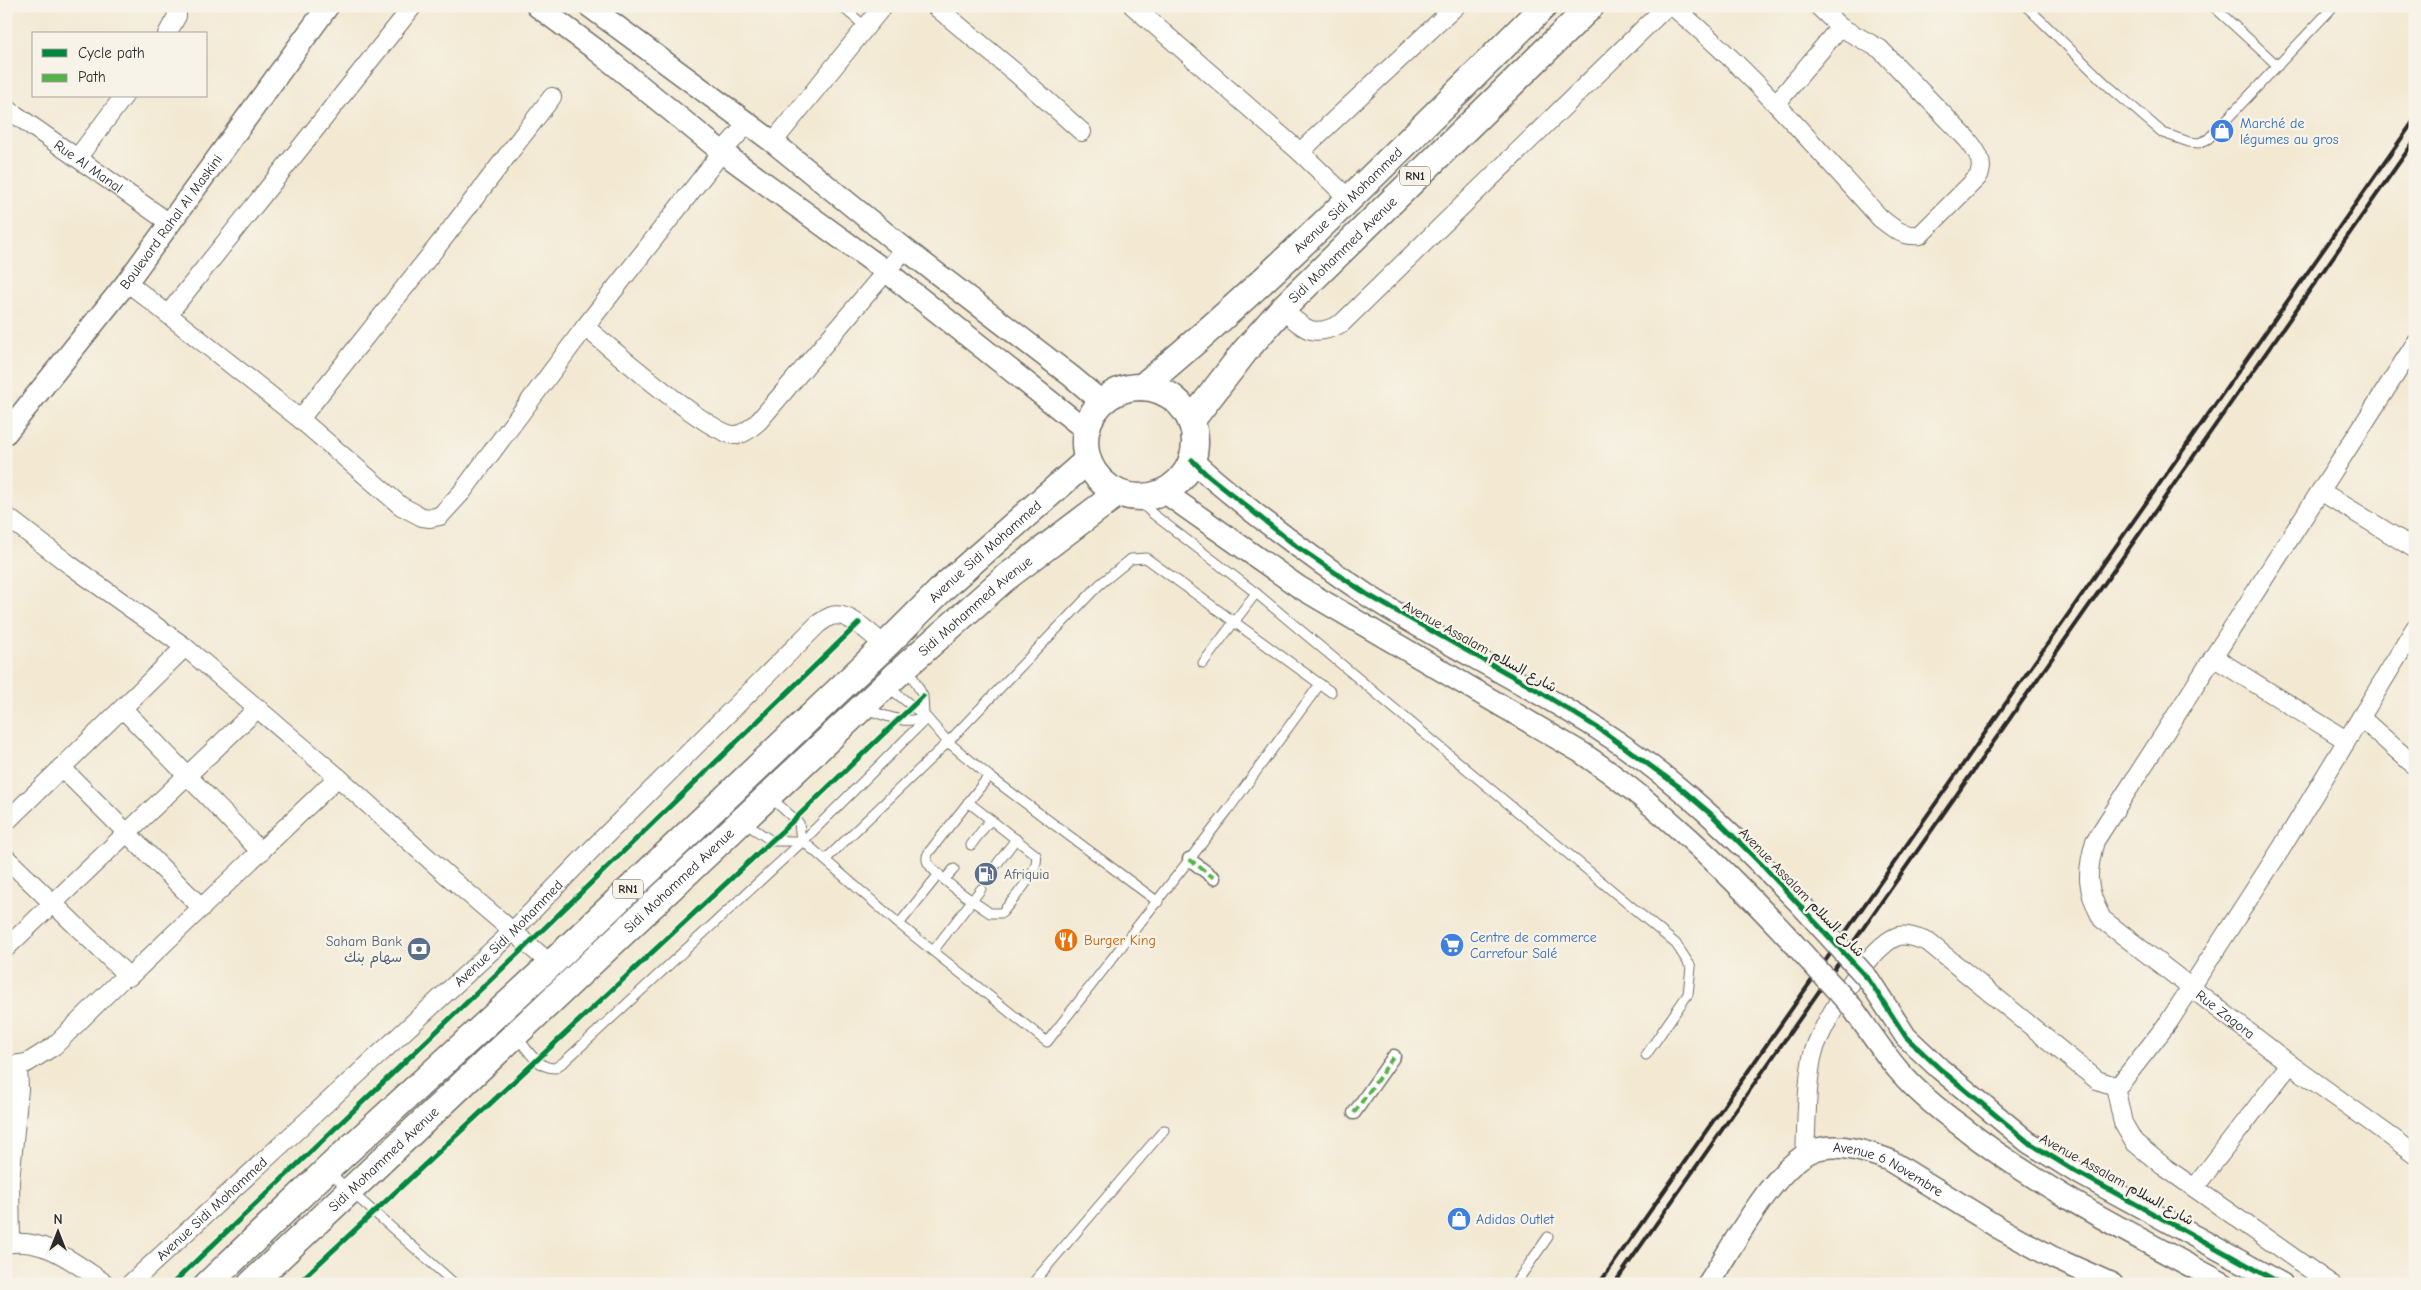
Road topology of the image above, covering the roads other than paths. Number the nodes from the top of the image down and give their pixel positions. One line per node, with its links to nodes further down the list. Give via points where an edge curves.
1 (176, 6): 21 (street, via 177,16)
2 (328, 6): 34 (street, Boulevard Rahal Al Maskini)
3 (413, 6): 39 (street)
4 (537, 6): 30 (street)
5 (589, 6): 27 (street)
6 (841, 6): 19 (lane)
7 (883, 6): 19 (street)
8 (935, 6): 28 (street)
9 (1133, 6): 31 (street)
10 (1456, 6): 31 (street)
11 (1544, 6): 33 (main road, Avenue Sidi Mohammed / RN1)
12 (1591, 6): 38 (main road, Sidi Mohammed Avenue / RN1)
13 (1667, 6): 38 (street, via 1342,323 1316,332 1305,329)
14 (1672, 6): 25 (street)
15 (1818, 6): 20 (street)
16 (2026, 6): 22 (lane, via 2162,133 2189,142 2199,143 2208,139)
17 (2214, 6): 22 (lane)
18 (2334, 6): 22 (lane)
19 (866, 27): 29 (street)
20 (1840, 27): 25 (street); 25 (street, via 1880,49 1967,139 1981,162 1978,177 1920,235 1905,235 1880,218)
21 (167, 32)
22 (2278, 66)
23 (552, 97): 44 (street)
24 (122, 98): 32 (street)
25 (1776, 104)
26 (6, 108): 32 (street, Rue Al Manal)
27 (747, 124): 29 (street); 30 (street)
28 (1082, 132)
29 (773, 142): 35 (street)
30 (722, 152): 36 (street); 40 (street)
31 (1300, 152): 33 (street)
32 (78, 157): 34 (street, Rue Al Manal)
33 (1349, 199): 42 (main road, Avenue Sidi Mohammed / RN1, via 1244,299)
34 (171, 224): 37 (street, Boulevard Rahal Al Maskini)
35 (905, 249): 36 (street); 43 (street)
36 (887, 272): 40 (street, via 759,421 736,435 706,423); 46 (street)
37 (127, 282): 39 (street); 47 (street, Boulevard Rahal Al Maskini)
38 (1282, 309): 45 (main road, Sidi Mohammed Avenue / RN1)
39 (169, 313): 44 (street)
40 (585, 327): 44 (street, via 462,492 435,518 422,517 402,506)
41 (2415, 344): 51 (street)
42 (1142, 387): 43 (main road, via 1118,391); 45 (main road, via 1172,397)
43 (1102, 402): 46 (main road, via 1091,416)
44 (300, 419)
45 (1191, 422): 49 (main road, via 1195,444)
46 (1086, 430): 48 (main road)
47 (6, 433)
48 (1088, 460): 52 (main road, via 1100,480); 58 (main road, Avenue Sidi Mohammed / RN1, via 947,584)
49 (1192, 460): 50 (main road, via 1179,481); 132 (street, Avenue Assalam شارع السلام, bridge, via 1296,546 1368,596 1537,690 1600,730 1712,815 1869,980 1906,1037 2028,1142)
50 (1164, 492): 52 (main road, via 1146,496); 131 (street, bridge, via 1298,587 1621,779 1722,868 1852,1006 1899,1071 1940,1110 2017,1168)
51 (2322, 492): 54 (street); 60 (street)
52 (1126, 494): 55 (lane); 62 (main road, Sidi Mohammed Avenue / RN1, via 1004,579)
53 (6, 516): 59 (street)
54 (2415, 549)
55 (1256, 593): 56 (lane); 108 (lane, via 1676,944 1691,967 1688,994)
56 (1234, 622): 61 (lane); 63 (lane); 72 (lane, via 1146,558 1131,559 1099,585)
57 (2415, 628): 70 (street)
58 (886, 646): 101 (street, Avenue Sidi Mohammed, via 859,623 839,615 818,624); 104 (main road, Avenue Sidi Mohammed / RN1)
59 (185, 647): 66 (street); 68 (street)
60 (2213, 657): 71 (street); 106 (street, Rue Zagora, via 2095,841 2088,878 2102,919)
61 (1203, 663)
62 (907, 665): 64 (main road, Sidi Mohammed Avenue / RN1); 69 (lane, via 923,696)
63 (1320, 684): 65 (lane); 89 (lane)
64 (886, 686): 67 (main road, Sidi Mohammed Avenue / RN1); 69 (lane)
65 (1331, 692)
66 (258, 708): 75 (street); 77 (street)
67 (862, 708): 69 (lane, via 900,720); 78 (main road, Sidi Mohammed Avenue / RN1)
68 (123, 709): 74 (street); 75 (street)
69 (926, 717): 72 (lane); 85 (lane)
70 (2361, 718): 71 (street); 73 (street)
71 (2346, 740): 106 (street, via 2281,850)
72 (948, 742): 76 (lane); 90 (lane)
73 (2415, 766)
74 (62, 767): 81 (street); 83 (street)
75 (188, 776): 83 (street); 87 (street)
76 (989, 776): 79 (lane); 98 (lane)
77 (338, 777): 87 (street); 101 (street)
78 (769, 796): 82 (main road, Sidi Mohammed Avenue / RN1); 85 (lane, via 799,823)
79 (968, 802): 80 (lane); 93 (lane, via 927,857 928,864)
80 (990, 820): 84 (lane); 86 (lane)
81 (6, 822)
82 (742, 822): 85 (lane, via 772,841); 107 (main road, Sidi Mohammed Avenue / RN1)
83 (126, 832): 97 (street); 99 (street)
84 (1016, 839): 91 (lane); 96 (lane, via 1036,855 1038,861 1024,886 1002,913 990,913)
85 (802, 841): 90 (lane); 107 (lane, via 559,1065 551,1068 540,1063)
86 (971, 845)
87 (261, 852): 99 (street)
88 (6, 858): 97 (street)
89 (1189, 859): 94 (street); 98 (lane)
90 (825, 860): 100 (lane)
91 (997, 864)
92 (954, 869): 93 (lane)
93 (942, 876): 96 (lane); 100 (lane)
94 (1214, 878)
95 (981, 889): 96 (lane)
96 (972, 900): 103 (lane)
97 (52, 902): 102 (street); 105 (street)
98 (1158, 902): 103 (lane, via 1047,1042)
99 (202, 908): 105 (street, via 129,977)
100 (899, 924): 103 (lane)
101 (512, 932): 104 (street); 123 (street, Avenue Sidi Mohammed)
102 (6, 948)
103 (933, 951)
104 (551, 964): 117 (main road, Avenue Sidi Mohammed / RN1)
105 (126, 975): 111 (street, via 54,1046 27,1064)
106 (2192, 986): 110 (street, Rue Zagora); 112 (street, via 2127,1078)
107 (515, 1033): 119 (main road, Sidi Mohammed Avenue / RN1)
108 (1646, 1055)
109 (1394, 1056): 113 (street)
110 (2290, 1064): 116 (street, Rue Zagora); 118 (street)
111 (12, 1066): 121 (street, via 19,1089 10,1181)
112 (2115, 1086): 115 (street, via 2097,1080 1942,951 1928,942 1898,936 1875,954 1828,1016 1820,1033 1812,1059); 118 (street, via 2126,1131 2134,1142)
113 (1354, 1113)
114 (1164, 1130): 127 (lane)
115 (1806, 1153): 129 (street, Avenue 6 Novembre, via 1795,1160 1760,1202); 130 (street, Avenue 6 Novembre, via 1836,1146 1889,1160 2000,1228 2054,1258)
116 (2415, 1154)
117 (327, 1171): 119 (lane); 124 (main road, Avenue Sidi Mohammed / RN1)
118 (2195, 1187): 133 (street)
119 (350, 1189): 125 (main road, Sidi Mohammed Avenue / RN1); 126 (lane)
120 (1548, 1238): 128 (lane)
121 (9, 1244): 122 (street, via 32,1243 48,1248)
122 (106, 1284)
123 (130, 1284)
124 (208, 1284)
125 (251, 1284)
126 (456, 1284)
127 (1032, 1284)
128 (1514, 1284)
129 (1708, 1284)
130 (2112, 1284)
131 (2224, 1284)
132 (2282, 1284)
133 (2332, 1284)

